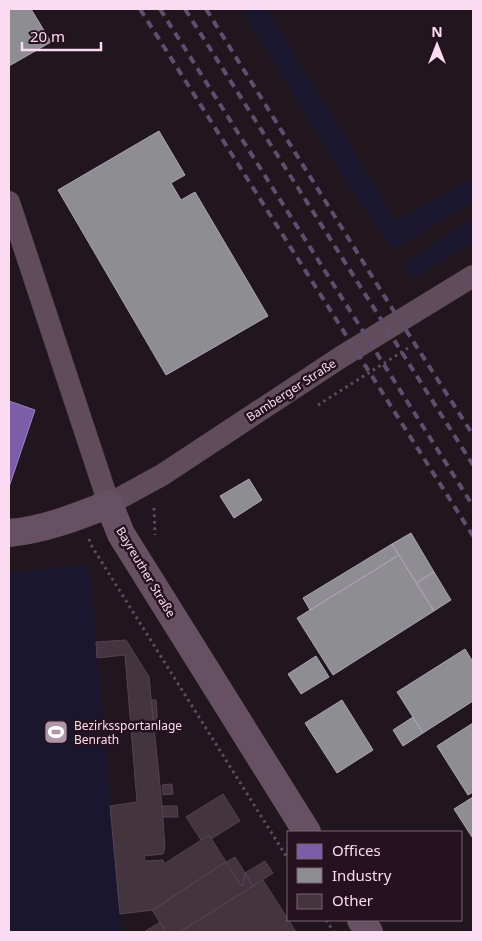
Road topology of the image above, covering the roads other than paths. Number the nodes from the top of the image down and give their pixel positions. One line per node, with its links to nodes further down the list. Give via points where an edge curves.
1 (9, 202): 3 (street, Bayreuther Straße)
2 (473, 276): 3 (street, Bamberger Straße, via 341,357 162,475)
3 (109, 504): 4 (street, via 62,521); 5 (street, Bayreuther Straße, via 121,534)
4 (9, 533)
5 (306, 831)
6 (362, 921): 7 (street)
7 (369, 932)

